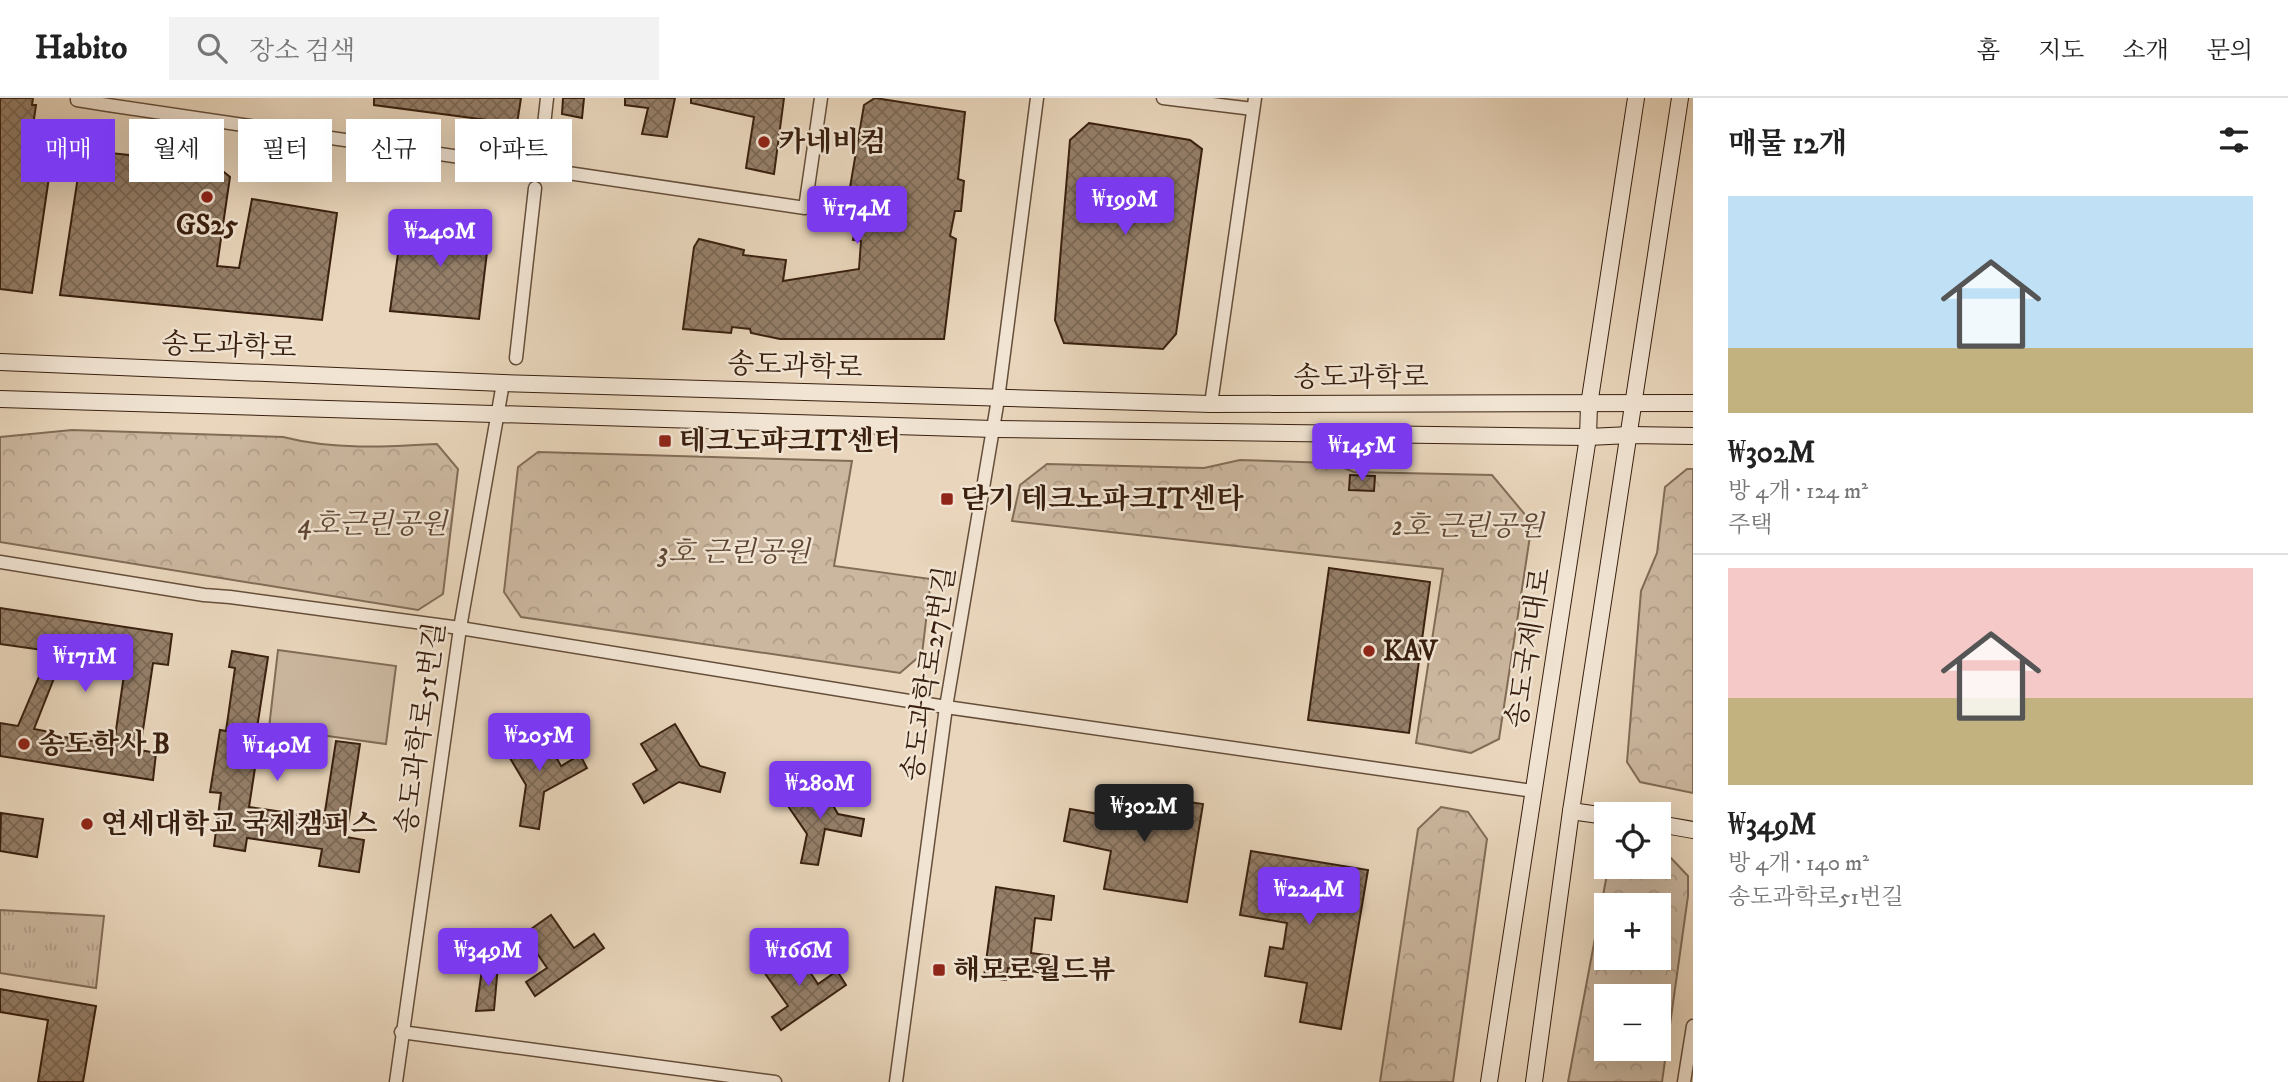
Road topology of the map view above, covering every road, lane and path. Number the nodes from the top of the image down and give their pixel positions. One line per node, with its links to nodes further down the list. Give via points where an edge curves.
1 (77, 98): 3 (street, via 805,208)
2 (547, 98): 9 (street)
3 (821, 98)
4 (1037, 98): 15 (street, 송도과학로27번길)
5 (1163, 98): 8 (street)
6 (1636, 98): 19 (main road, 송도국제대로)
7 (1680, 98): 18 (main road)
8 (1254, 104): 17 (street)
9 (545, 119)
10 (535, 188): 11 (street)
11 (516, 358)
12 (0, 362): 13 (main road, 송도과학로)
13 (503, 383): 15 (main road, 송도과학로); 20 (street, 송도과학로51번길)
14 (0, 399): 20 (main road, 송도과학로)
15 (998, 399): 17 (main road, 송도과학로); 21 (street, 송도과학로27번길)
16 (1693, 403): 18 (main road, 송도과학로)
17 (1212, 404): 19 (main road, 송도과학로)
18 (1633, 404): 19 (main road, 송도과학로); 22 (main road)
19 (1590, 405): 24 (main road, 송도국제대로)
20 (498, 413): 21 (main road, 송도과학로); 26 (street, 송도과학로51번길)
21 (994, 429): 24 (main road, 송도과학로); 27 (street, 송도과학로27번길)
22 (1630, 435): 23 (main road, 송도과학로); 24 (main road, 송도과학로); 29 (main road)
23 (1693, 436)
24 (1588, 437): 28 (main road, 송도국제대로)
25 (0, 562): 26 (street, via 204,595)
26 (460, 628): 27 (street); 34 (street, 송도과학로51번길)
27 (946, 707): 28 (street); 37 (street, 송도과학로27번길)
28 (1534, 791): 38 (main road, 송도국제대로)
29 (1571, 811): 30 (main road); 39 (main road)
30 (1594, 814)
31 (1671, 826): 32 (main road)
32 (1693, 830)
33 (1693, 1026): 40 (street)
34 (401, 1032): 35 (street, 송도과학로51번길); 36 (street)
35 (396, 1082)
36 (775, 1082)
37 (896, 1082)
38 (1489, 1082)
39 (1534, 1082)
40 (1684, 1082)

